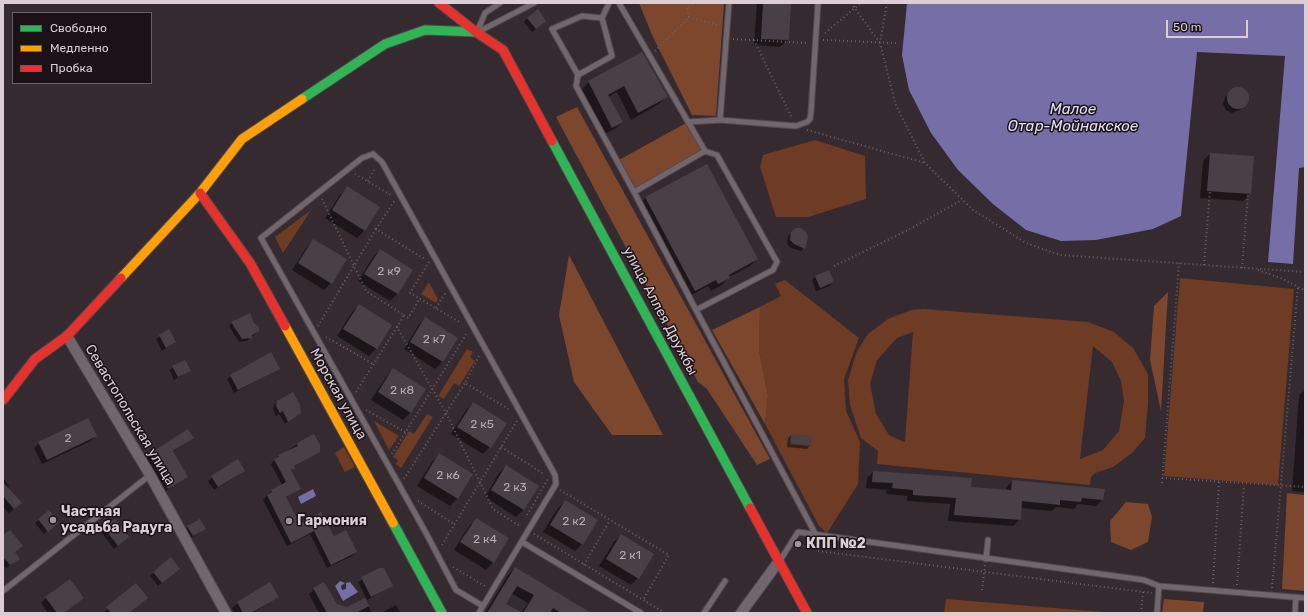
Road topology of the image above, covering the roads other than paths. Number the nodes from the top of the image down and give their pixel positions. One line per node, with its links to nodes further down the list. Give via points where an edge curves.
1 (439, 3): 9 (street, улица Аллея Дружбы)
2 (500, 3): 9 (lane, via 485,14)
3 (534, 3): 9 (lane)
4 (609, 3): 8 (lane)
5 (619, 3): 12 (lane)
6 (729, 3): 11 (lane)
7 (818, 3): 11 (lane, via 810,118 802,125 796,126)
8 (602, 18): 10 (lane, via 612,56); 10 (lane, via 582,16 552,29)
9 (476, 32): 15 (street, via 425,30 385,44 242,139); 24 (street, улица Аллея Дружбы, via 503,50)
10 (578, 75): 14 (lane, via 576,86)
11 (720, 120): 12 (lane)
12 (688, 122): 13 (lane)
13 (705, 151): 14 (lane); 16 (lane, via 717,155 777,262 773,270)
14 (634, 192): 16 (lane)
15 (200, 193): 17 (street); 32 (street, Морская улица, via 250,263)
16 (696, 310): 20 (lane)
17 (67, 336): 18 (street, via 35,359); 19 (street, Севастопольская улица)
18 (3, 400)
19 (150, 475): 27 (lane); 31 (street, Севастопольская улица)
20 (816, 535): 23 (lane); 24 (lane, via 798,532)
21 (988, 540): 23 (lane)
22 (522, 542): 30 (lane); 30 (lane, via 556,484 555,475 382,162 373,154 362,158 261,238 456,590); 34 (lane)
23 (986, 558): 26 (lane, via 1144,580)
24 (779, 561): 36 (street); 37 (street, улица Аллея Дружбы)
25 (725, 580): 35 (lane)
26 (1159, 586): 28 (lane); 38 (lane)
27 (3, 591)
28 (1296, 597): 29 (lane); 39 (lane)
29 (1305, 598)
30 (483, 606): 33 (lane)
31 (226, 613)
32 (442, 613)
33 (479, 613)
34 (641, 613)
35 (704, 613)
36 (741, 613)
37 (807, 613)
38 (1157, 613)
39 (1295, 613)

